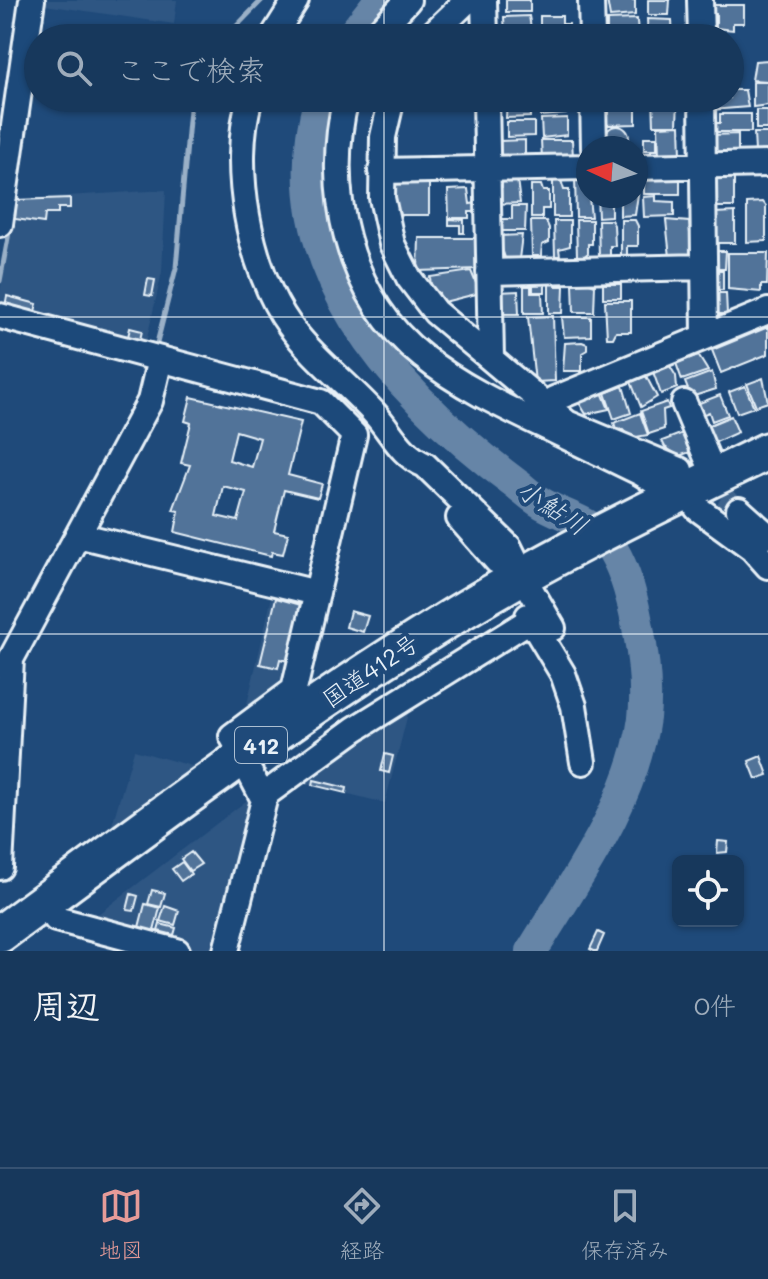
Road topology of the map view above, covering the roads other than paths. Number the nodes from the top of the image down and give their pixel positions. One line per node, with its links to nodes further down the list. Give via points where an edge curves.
1 (32, 0): 8 (street)
2 (296, 0): 9 (street)
3 (408, 0): 10 (street)
4 (468, 0): 11 (street)
5 (484, 0): 12 (street)
6 (591, 0): 13 (street)
7 (700, 0): 14 (street)
8 (29, 24)
9 (281, 24)
10 (386, 24)
11 (443, 24)
12 (485, 24)
13 (592, 24)
14 (701, 24)
15 (24, 56): 29 (street)
16 (248, 112): 47 (street, via 241,155 244,198 271,296 291,328 376,414 409,459 425,465 509,547)
17 (342, 112): 37 (street, via 337,181 344,228 368,292 421,355 483,396)
18 (389, 112): 28 (street)
19 (486, 112): 27 (street)
20 (593, 112): 22 (street)
21 (702, 112): 24 (street)
22 (594, 136)
23 (768, 164): 24 (street)
24 (704, 166): 26 (street); 30 (street)
25 (576, 167): 27 (street)
26 (648, 167)
27 (488, 170): 28 (street); 31 (street)
28 (381, 171): 36 (street, via 392,244 409,278 435,312)
29 (0, 224)
30 (704, 267): 31 (street); 34 (street)
31 (489, 272): 36 (street)
32 (768, 311): 34 (street)
33 (0, 316): 35 (street)
34 (705, 335): 37 (street, via 554,399)
35 (155, 357): 44 (street, via 150,401); 48 (street, via 321,402 354,435)
36 (491, 358): 37 (street)
37 (546, 416): 42 (street)
38 (686, 417): 40 (street)
39 (768, 451): 40 (highway, 国道412号 / 412)
40 (715, 477): 42 (highway, 国道412号 / 412)
41 (768, 478): 42 (highway, 国道412号 / 412)
42 (682, 497): 46 (street, via 752,548); 47 (highway, 国道412号 / 412)
43 (739, 510): 45 (street)
44 (78, 535): 48 (street); 52 (street, via 11,659)
45 (768, 536)
46 (768, 566)
47 (526, 589): 49 (street); 50 (street, via 574,706); 51 (highway, 国道412号 / 412)
48 (317, 593): 51 (street, via 294,690 232,736)
49 (579, 672)
50 (583, 762)
51 (253, 776): 53 (highway, 国道412号 / 412); 54 (highway, 国道412号 / 412); 57 (street)
52 (0, 867)
53 (56, 919): 55 (highway, 国道412号 / 412); 56 (street)
54 (0, 934)
55 (16, 951)
56 (177, 951)
57 (226, 951)

